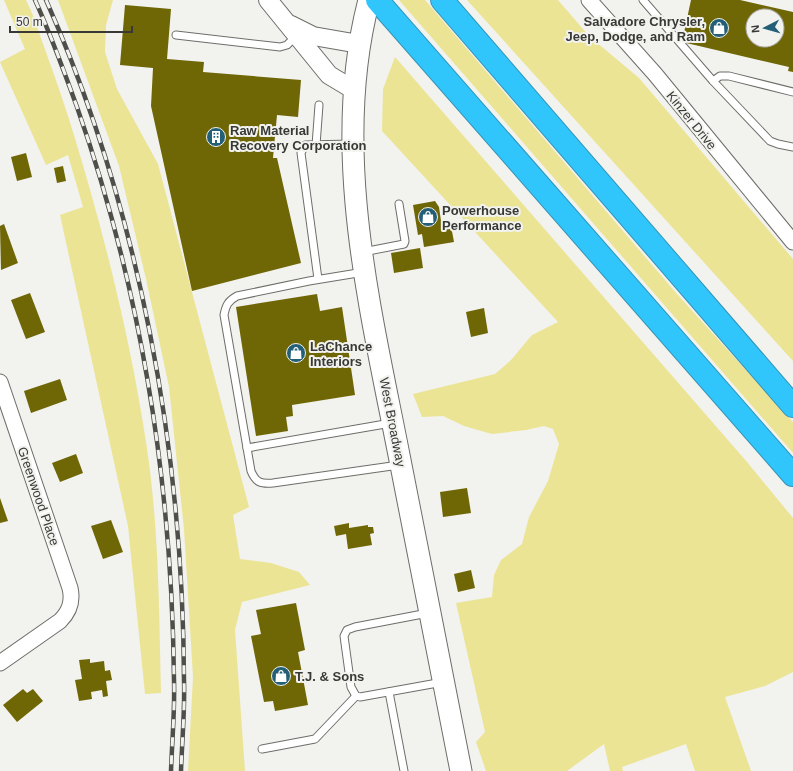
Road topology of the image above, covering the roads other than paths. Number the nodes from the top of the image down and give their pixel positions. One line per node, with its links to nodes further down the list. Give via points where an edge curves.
1 (268, 0): 7 (street)
2 (369, 0): 9 (main road, West Broadway)
3 (377, 0): 26 (highway)
4 (442, 0): 22 (highway)
5 (589, 0): 18 (street, Kinzer Drive, via 655,74)
6 (643, 0): 10 (lane)
7 (294, 30): 8 (lane, via 287,45 280,47); 9 (street); 11 (street, via 329,75)
8 (176, 36)
9 (359, 44): 11 (main road, West Broadway)
10 (713, 81): 12 (lane, via 720,76 729,76); 16 (lane, via 770,140)
11 (354, 90): 14 (main road, West Broadway)
12 (793, 92)
13 (318, 105): 15 (lane)
14 (354, 144): 15 (lane); 19 (main road, West Broadway, via 358,222)
15 (316, 145): 20 (lane, via 306,145 301,154)
16 (793, 147)
17 (399, 204): 19 (lane, via 404,244)
18 (793, 242)
19 (364, 261): 20 (lane); 23 (main road, West Broadway)
20 (318, 279): 24 (lane, via 237,296 226,305 224,315)
21 (0, 382): 28 (street, Greenwood Place, via 72,598 69,610 60,620)
22 (793, 406)
23 (393, 423): 24 (lane); 25 (main road, West Broadway)
24 (247, 448): 25 (lane, via 254,478 262,484)
25 (401, 464): 27 (main road, West Broadway)
26 (793, 475)
27 (430, 612): 29 (main road, West Broadway); 31 (lane, via 347,630 344,636 352,687)
28 (0, 663)
29 (443, 682): 30 (lane); 34 (main road, West Broadway)
30 (389, 692): 31 (lane); 33 (lane)
31 (356, 696): 32 (lane, via 315,739)
32 (262, 749)
33 (404, 771)
34 (461, 771)

